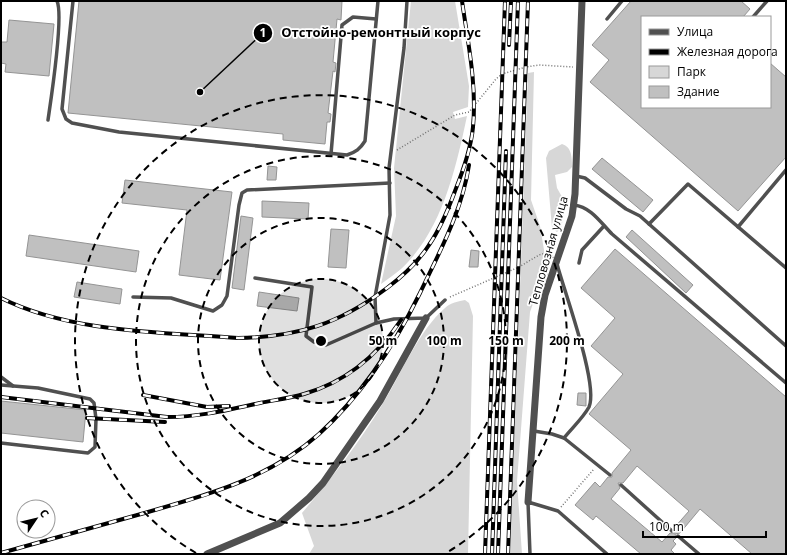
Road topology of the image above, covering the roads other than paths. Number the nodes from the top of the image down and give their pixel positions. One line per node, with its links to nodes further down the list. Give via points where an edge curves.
1 (57, 1): 11 (lane, via 60,9)
2 (72, 1): 12 (lane, via 62,109 66,119 72,123 119,132)
3 (378, 1): 9 (lane)
4 (407, 1): 15 (lane, via 404,48 389,168)
5 (582, 1): 14 (street, Тепловозная улица)
6 (622, 1): 10 (lane)
7 (767, 1): 8 (lane)
8 (754, 16)
9 (376, 19): 12 (lane, via 365,141 355,152 346,155); 12 (lane, via 353,17 342,25)
10 (607, 19)
11 (48, 120)
12 (331, 154)
13 (786, 170): 19 (lane)
14 (576, 176): 16 (street, Тепловозная улица); 17 (lane, via 590,180)
15 (390, 183): 24 (lane, via 246,190 242,193 239,205 228,296 222,305 213,311 171,298); 27 (lane, via 390,216 375,296)
16 (574, 205): 18 (lane, via 585,208); 20 (street, Тепловозная улица)
17 (649, 224): 19 (lane, via 688,184); 28 (lane)
18 (604, 226): 21 (lane, via 582,250); 30 (lane)
19 (738, 227): 22 (lane)
20 (556, 262): 33 (street, Тепловозная улица, via 541,317); 34 (lane, via 577,330 592,394 589,407)
21 (579, 263)
22 (786, 268)
23 (255, 278): 27 (lane, via 312,287 306,336 314,342 326,345)
24 (134, 297)
25 (445, 300): 26 (lane)
26 (426, 318): 27 (lane, via 394,319); 41 (street, via 380,401 323,483 280,522)
27 (376, 323)
28 (786, 346)
29 (1, 377): 32 (lane)
30 (786, 383)
31 (1, 385): 32 (lane)
32 (14, 386): 35 (lane, via 38,388 92,400 95,409 95,447 88,453)
33 (534, 431): 34 (lane); 38 (street, Тепловозная улица)
34 (564, 438): 36 (lane)
35 (1, 443)
36 (610, 475)
37 (621, 485): 39 (lane)
38 (528, 502): 42 (lane, Тепловозная улица); 43 (lane, via 558,511)
39 (672, 530)
40 (678, 536): 44 (lane)
41 (207, 554)
42 (530, 554)
43 (607, 554)
44 (699, 554)

